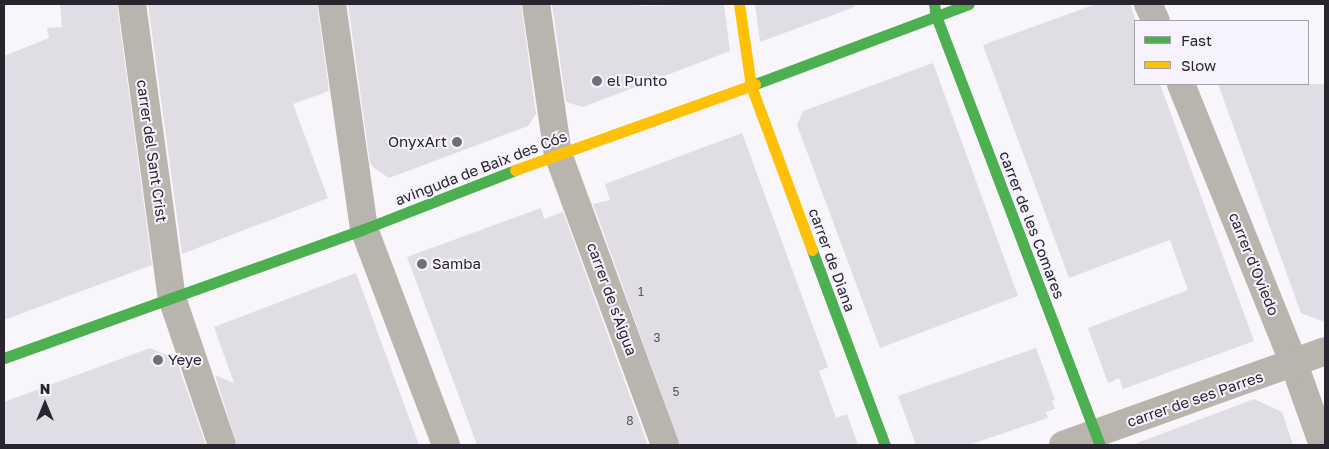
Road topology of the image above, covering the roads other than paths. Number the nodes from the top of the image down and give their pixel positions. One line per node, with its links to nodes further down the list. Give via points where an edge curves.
1 (132, 4): 14 (street, carrer del Sant Crist)
2 (332, 4): 13 (street)
3 (536, 4): 12 (street, carrer de s'Aigua)
4 (739, 4): 11 (street, carrer de Diana)
5 (934, 4): 8 (street, carrer de les Comares)
6 (969, 4): 8 (street, avinguda de Baix des Cós)
7 (1148, 4): 9 (street)
8 (936, 16): 11 (street, avinguda de Baix des Cós); 18 (street, carrer de les Comares)
9 (1156, 20)
10 (1181, 85): 17 (street, carrer d'Oviedo)
11 (751, 86): 12 (street, avinguda de Baix des Cós); 22 (street, carrer de Diana)
12 (558, 154): 13 (street, avinguda de Baix des Cós); 21 (street, carrer de s'Aigua)
13 (364, 229): 14 (street, avinguda de Baix des Cós); 20 (street)
14 (172, 298): 16 (street, avinguda de Baix des Cós); 19 (street, carrer del Sant Crist)
15 (1325, 351): 17 (street, carrer de ses Parres)
16 (4, 358)
17 (1294, 364): 18 (street, carrer de ses Parres); 24 (street, carrer d'Oviedo)
18 (1098, 440): 23 (street, carrer de ses Parres)
19 (222, 445)
20 (446, 445)
21 (666, 445)
22 (885, 445)
23 (1063, 445)
24 (1323, 445)

